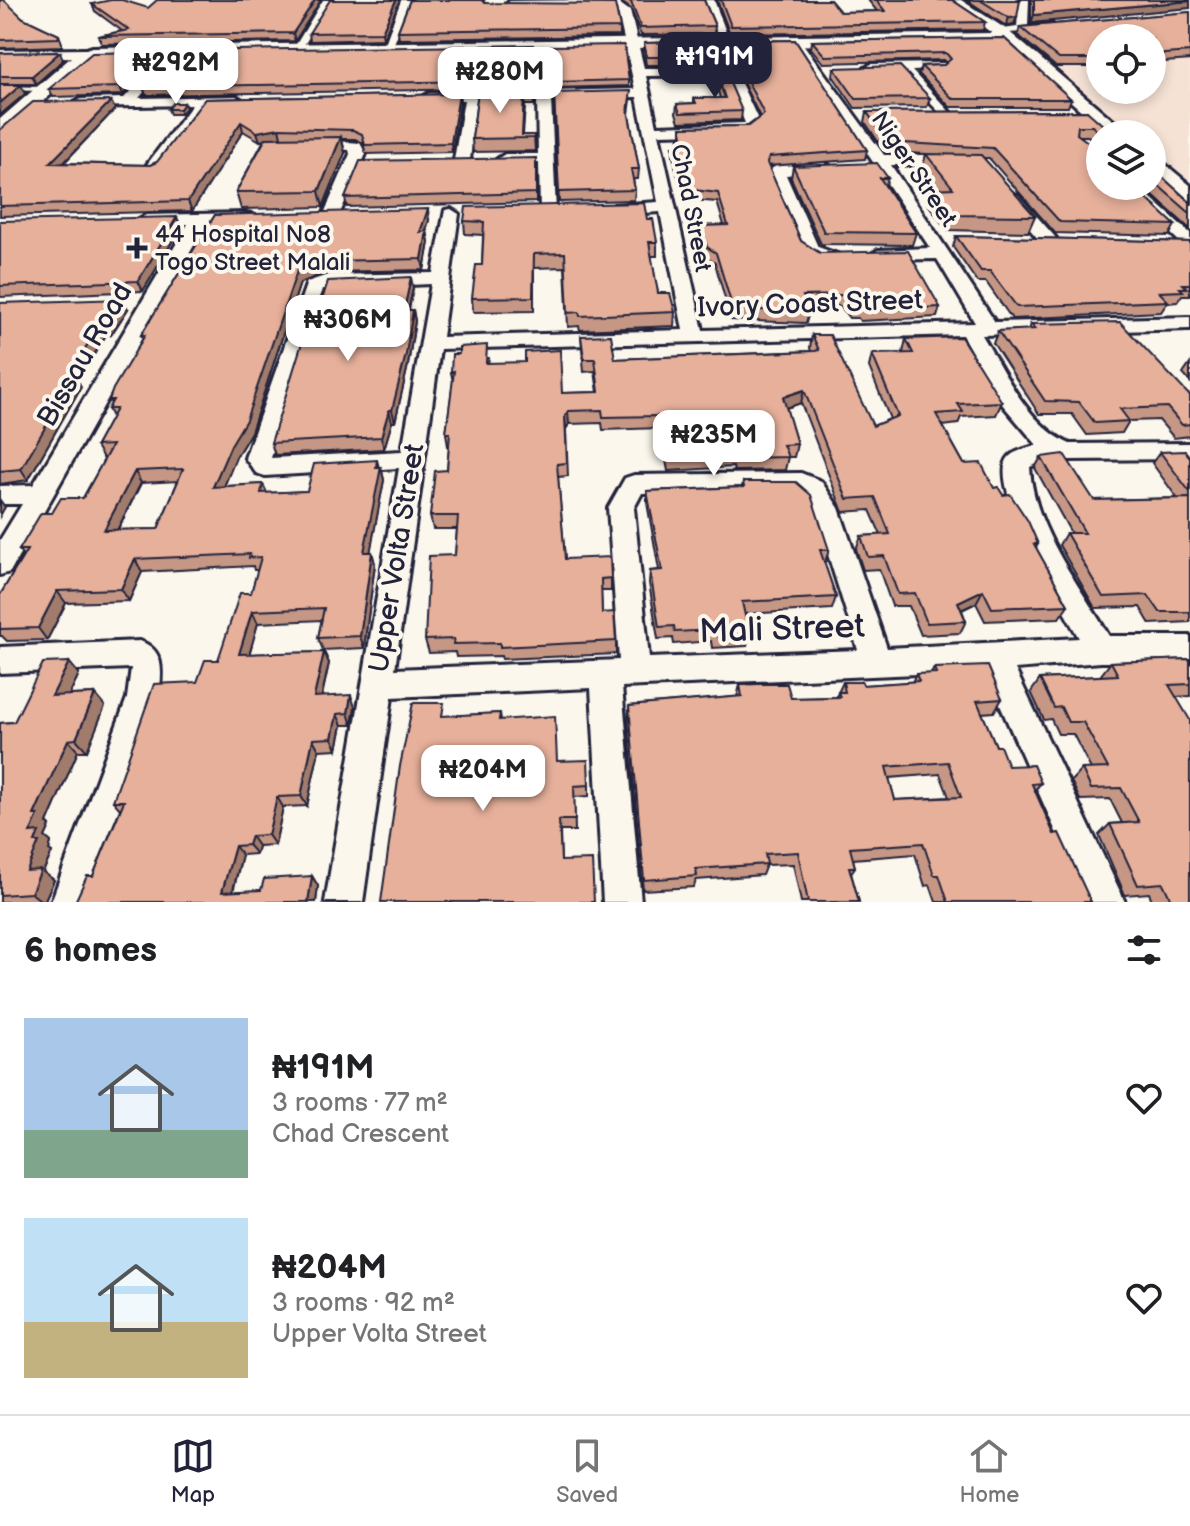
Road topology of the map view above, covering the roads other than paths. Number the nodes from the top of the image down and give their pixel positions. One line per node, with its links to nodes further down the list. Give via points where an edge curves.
1 (328, 0): 15 (street)
2 (406, 0): 14 (street)
3 (709, 0): 11 (street)
4 (951, 0): 9 (street)
5 (1024, 0): 8 (street)
6 (502, 4): 12 (street, Chad Street, via 612,3 626,13)
7 (1069, 26): 8 (street)
8 (1023, 30): 9 (street)
9 (1003, 34): 10 (street); 34 (street)
10 (798, 40): 11 (street); 42 (street, Niger Street, via 855,115)
11 (726, 41): 12 (street)
12 (631, 43): 13 (street); 22 (street, Chad Street)
13 (542, 45): 14 (street); 26 (street)
14 (387, 46): 15 (street)
15 (296, 48): 16 (street)
16 (174, 50): 17 (street); 31 (street)
17 (86, 53): 18 (street); 24 (street)
18 (0, 54)
19 (940, 66): 20 (street)
20 (902, 67): 21 (street); 35 (street, via 952,114)
21 (860, 68)
22 (638, 72): 25 (street, Chad Street); 38 (street, via 730,71 753,124)
23 (0, 88): 24 (lane)
24 (43, 89): 32 (street)
25 (643, 93): 26 (street); 38 (street, Chad Street)
26 (543, 95): 27 (street); 40 (street)
27 (471, 96): 28 (street); 40 (street, via 469,159)
28 (407, 97)
29 (249, 100): 30 (street)
30 (202, 101): 31 (street); 43 (street)
31 (127, 103): 32 (street)
32 (28, 104): 37 (street)
33 (1064, 113): 34 (street)
34 (1094, 113): 36 (street)
35 (917, 114)
36 (1102, 120)
37 (0, 129)
38 (651, 130): 49 (street, Chad Street)
39 (294, 144): 53 (street, via 355,146 362,161)
40 (548, 158): 51 (street)
41 (969, 160): 42 (street)
42 (876, 164): 63 (street, Niger Street)
43 (153, 167)
44 (838, 167): 63 (street, via 776,171 811,250 826,257)
45 (1166, 175): 47 (street)
46 (1002, 185): 59 (street)
47 (1190, 196)
48 (1144, 200): 60 (street)
49 (665, 207): 50 (street); 68 (street, Chad Street)
50 (592, 210)
51 (548, 212)
52 (451, 214): 64 (street, Upper Volta Street)
53 (331, 216)
54 (270, 217): 55 (street, via 229,211)
55 (200, 219): 56 (street); 74 (street, Bissau Road, via 144,300)
56 (123, 220)
57 (962, 239): 63 (street)
58 (1021, 241): 59 (street)
59 (1050, 242): 61 (street)
60 (1190, 243): 62 (street)
61 (1072, 244)
62 (1159, 245)
63 (938, 246): 67 (street, Niger Street)
64 (440, 278): 69 (street, Upper Volta Street); 73 (street, via 314,286 257,458 265,467)
65 (1119, 323): 66 (street, Ivory Coast Street); 67 (street, Ivory Coast Street); 70 (street)
66 (1190, 323)
67 (977, 327): 68 (street, Ivory Coast Street); 71 (street, Niger Street, via 1035,433)
68 (694, 336): 69 (street, Ivory Coast Street)
69 (432, 343): 73 (street, Upper Volta Street)
70 (1139, 345)
71 (1053, 448): 72 (street); 77 (street, via 1018,462 1019,495)
72 (1190, 451)
73 (413, 459): 83 (street, Upper Volta Street)
74 (40, 494): 75 (street); 76 (street, Bissau Road)
75 (0, 495)
76 (0, 564)
77 (1101, 649): 78 (street, Mali Street); 79 (street, Mali Street)
78 (1190, 650)
79 (994, 657): 81 (street, Mali Street); 87 (street)
80 (0, 660): 84 (street, via 140,654 147,664 143,698)
81 (877, 663): 82 (street, Mali Street); 82 (street, via 826,508 812,487 801,482 634,484 621,508)
82 (620, 674): 83 (street, Mali Street); 86 (street)
83 (377, 684): 85 (street, Upper Volta Street)
84 (70, 902)
85 (344, 902)
86 (622, 902)
87 (1106, 902)

